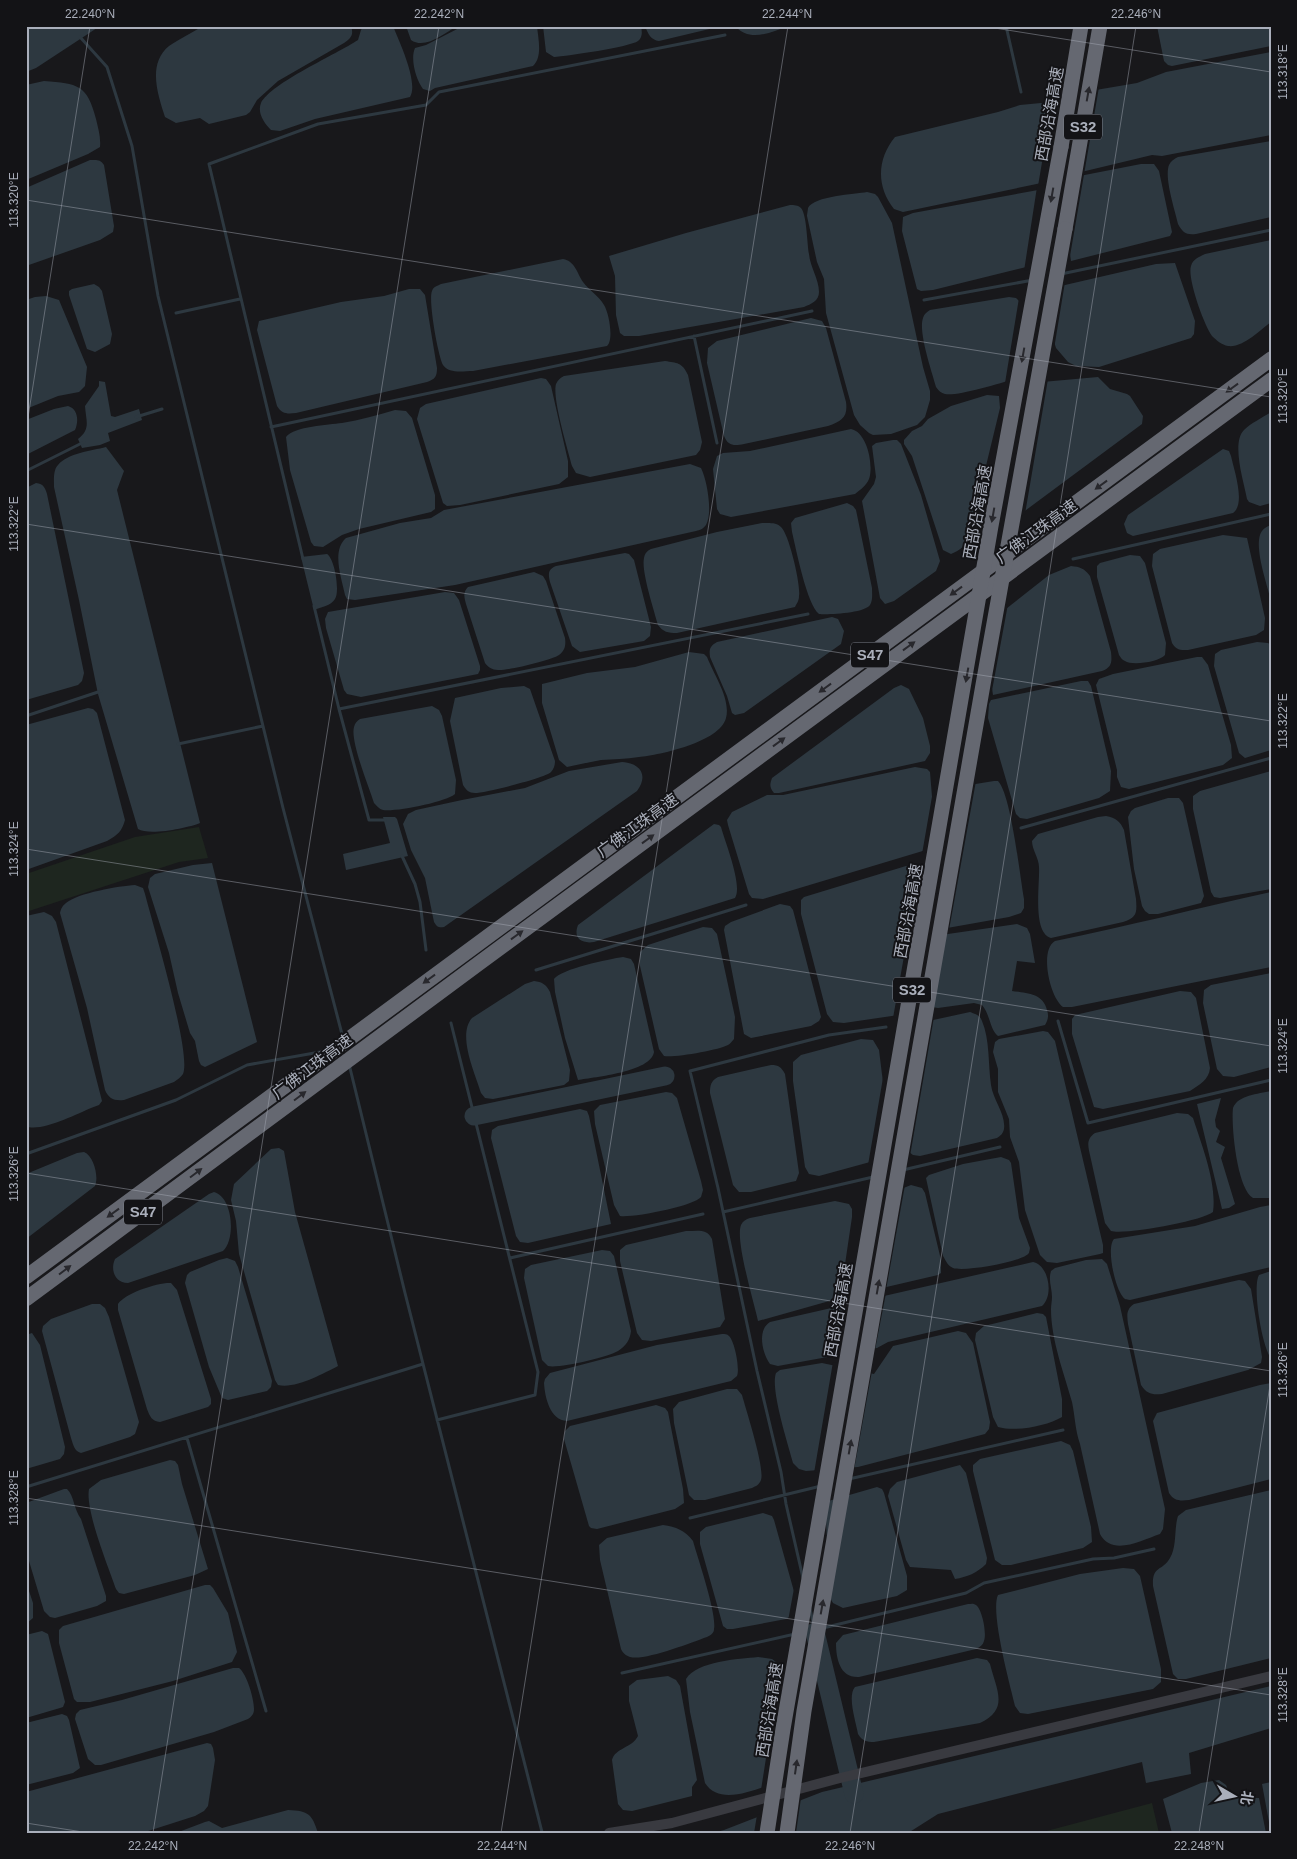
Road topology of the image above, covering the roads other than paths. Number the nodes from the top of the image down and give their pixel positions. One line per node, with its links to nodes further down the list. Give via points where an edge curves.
1 (1081, 26): 9 (highway, 西部沿海高速 / S32, one-way to 9, bridge, via 991,526 783,1729)
2 (1100, 26): 10 (highway, S32, one-way to 2, bridge, via 808,1692)
3 (1271, 359): 5 (highway, 广佛江珠高速 / S47, one-way to 5)
4 (1271, 380): 6 (highway, 广佛江珠高速 / S47, one-way to 4)
5 (26, 1277)
6 (26, 1299)
7 (1271, 1676): 8 (street, via 864,1772 672,1823)
8 (609, 1833)
9 (768, 1833)
10 (787, 1833)

